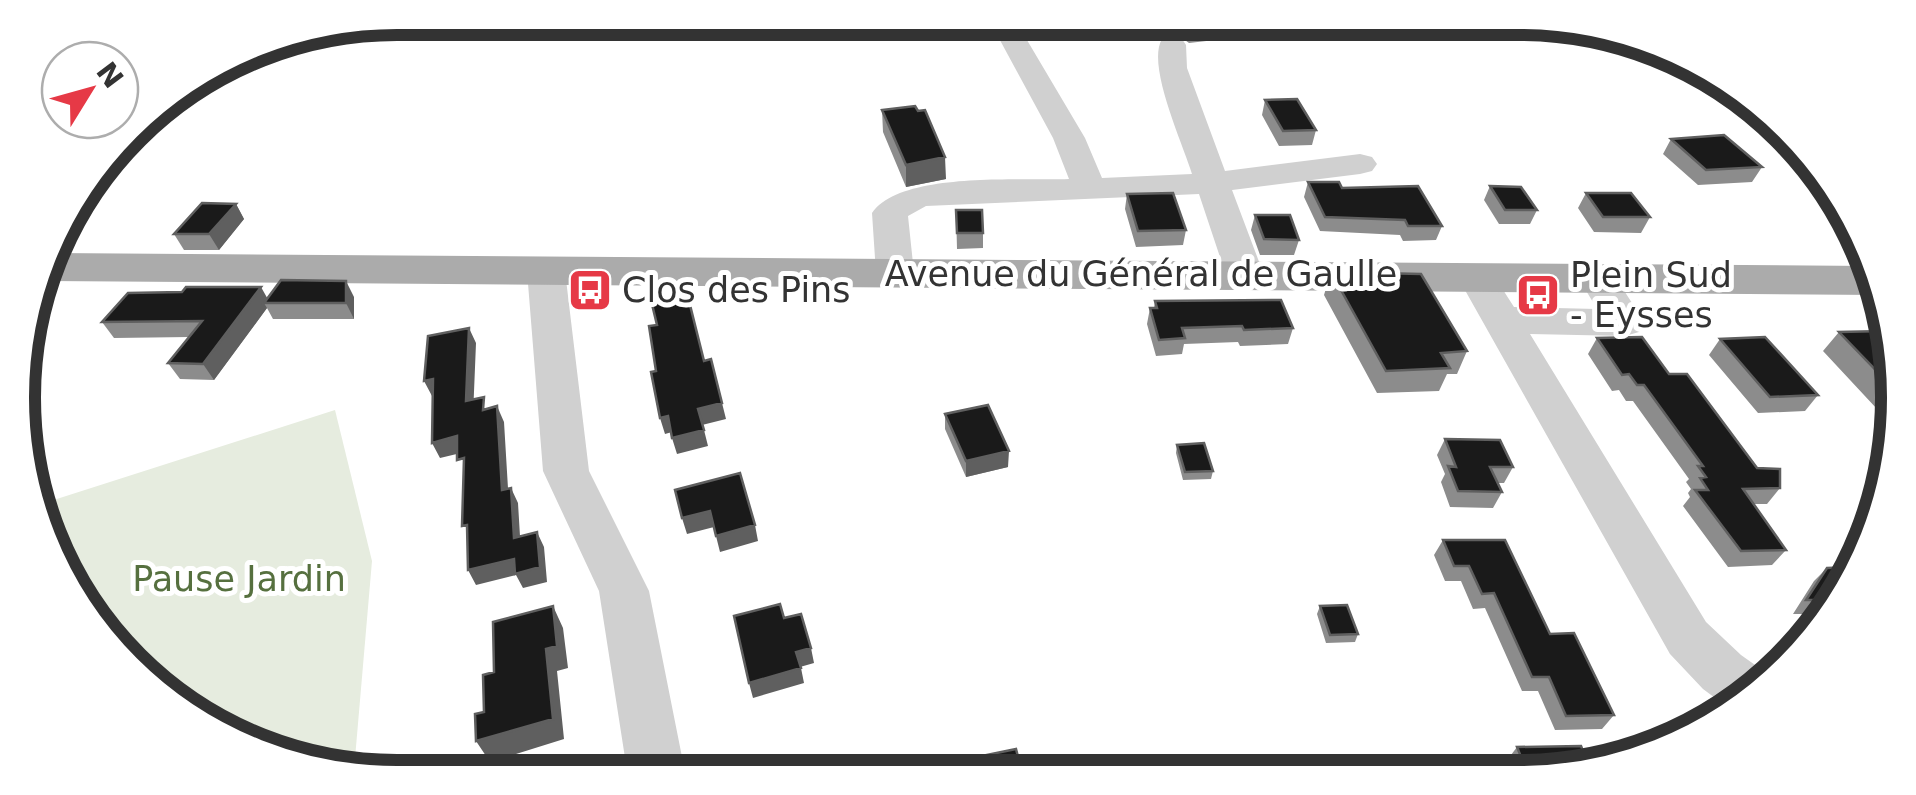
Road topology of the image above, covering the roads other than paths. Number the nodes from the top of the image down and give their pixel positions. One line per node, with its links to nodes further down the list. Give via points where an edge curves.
1 (1012, 35): 5 (street, via 1070,138)
2 (1172, 45): 4 (street, via 1172,68)
3 (1360, 164): 4 (street)
4 (1209, 183): 5 (street); 9 (street)
5 (1090, 189): 8 (street, via 947,192 902,203 890,213)
6 (60, 267): 7 (main road, Avenue du Général de Gaulle)
7 (546, 271): 8 (main road, Avenue du Général de Gaulle); 15 (street, via 566,470 624,591)
8 (895, 273): 9 (main road, Avenue du Général de Gaulle)
9 (1245, 275): 10 (main road, Avenue du Général de Gaulle)
10 (1476, 276): 11 (main road, Avenue du Général de Gaulle); 13 (street)
11 (1597, 278): 12 (main road, Avenue du Général de Gaulle); 13 (street, via 1625,323)
12 (1862, 281)
13 (1502, 320): 14 (street, via 1688,638)
14 (1740, 685)
15 (654, 760)

